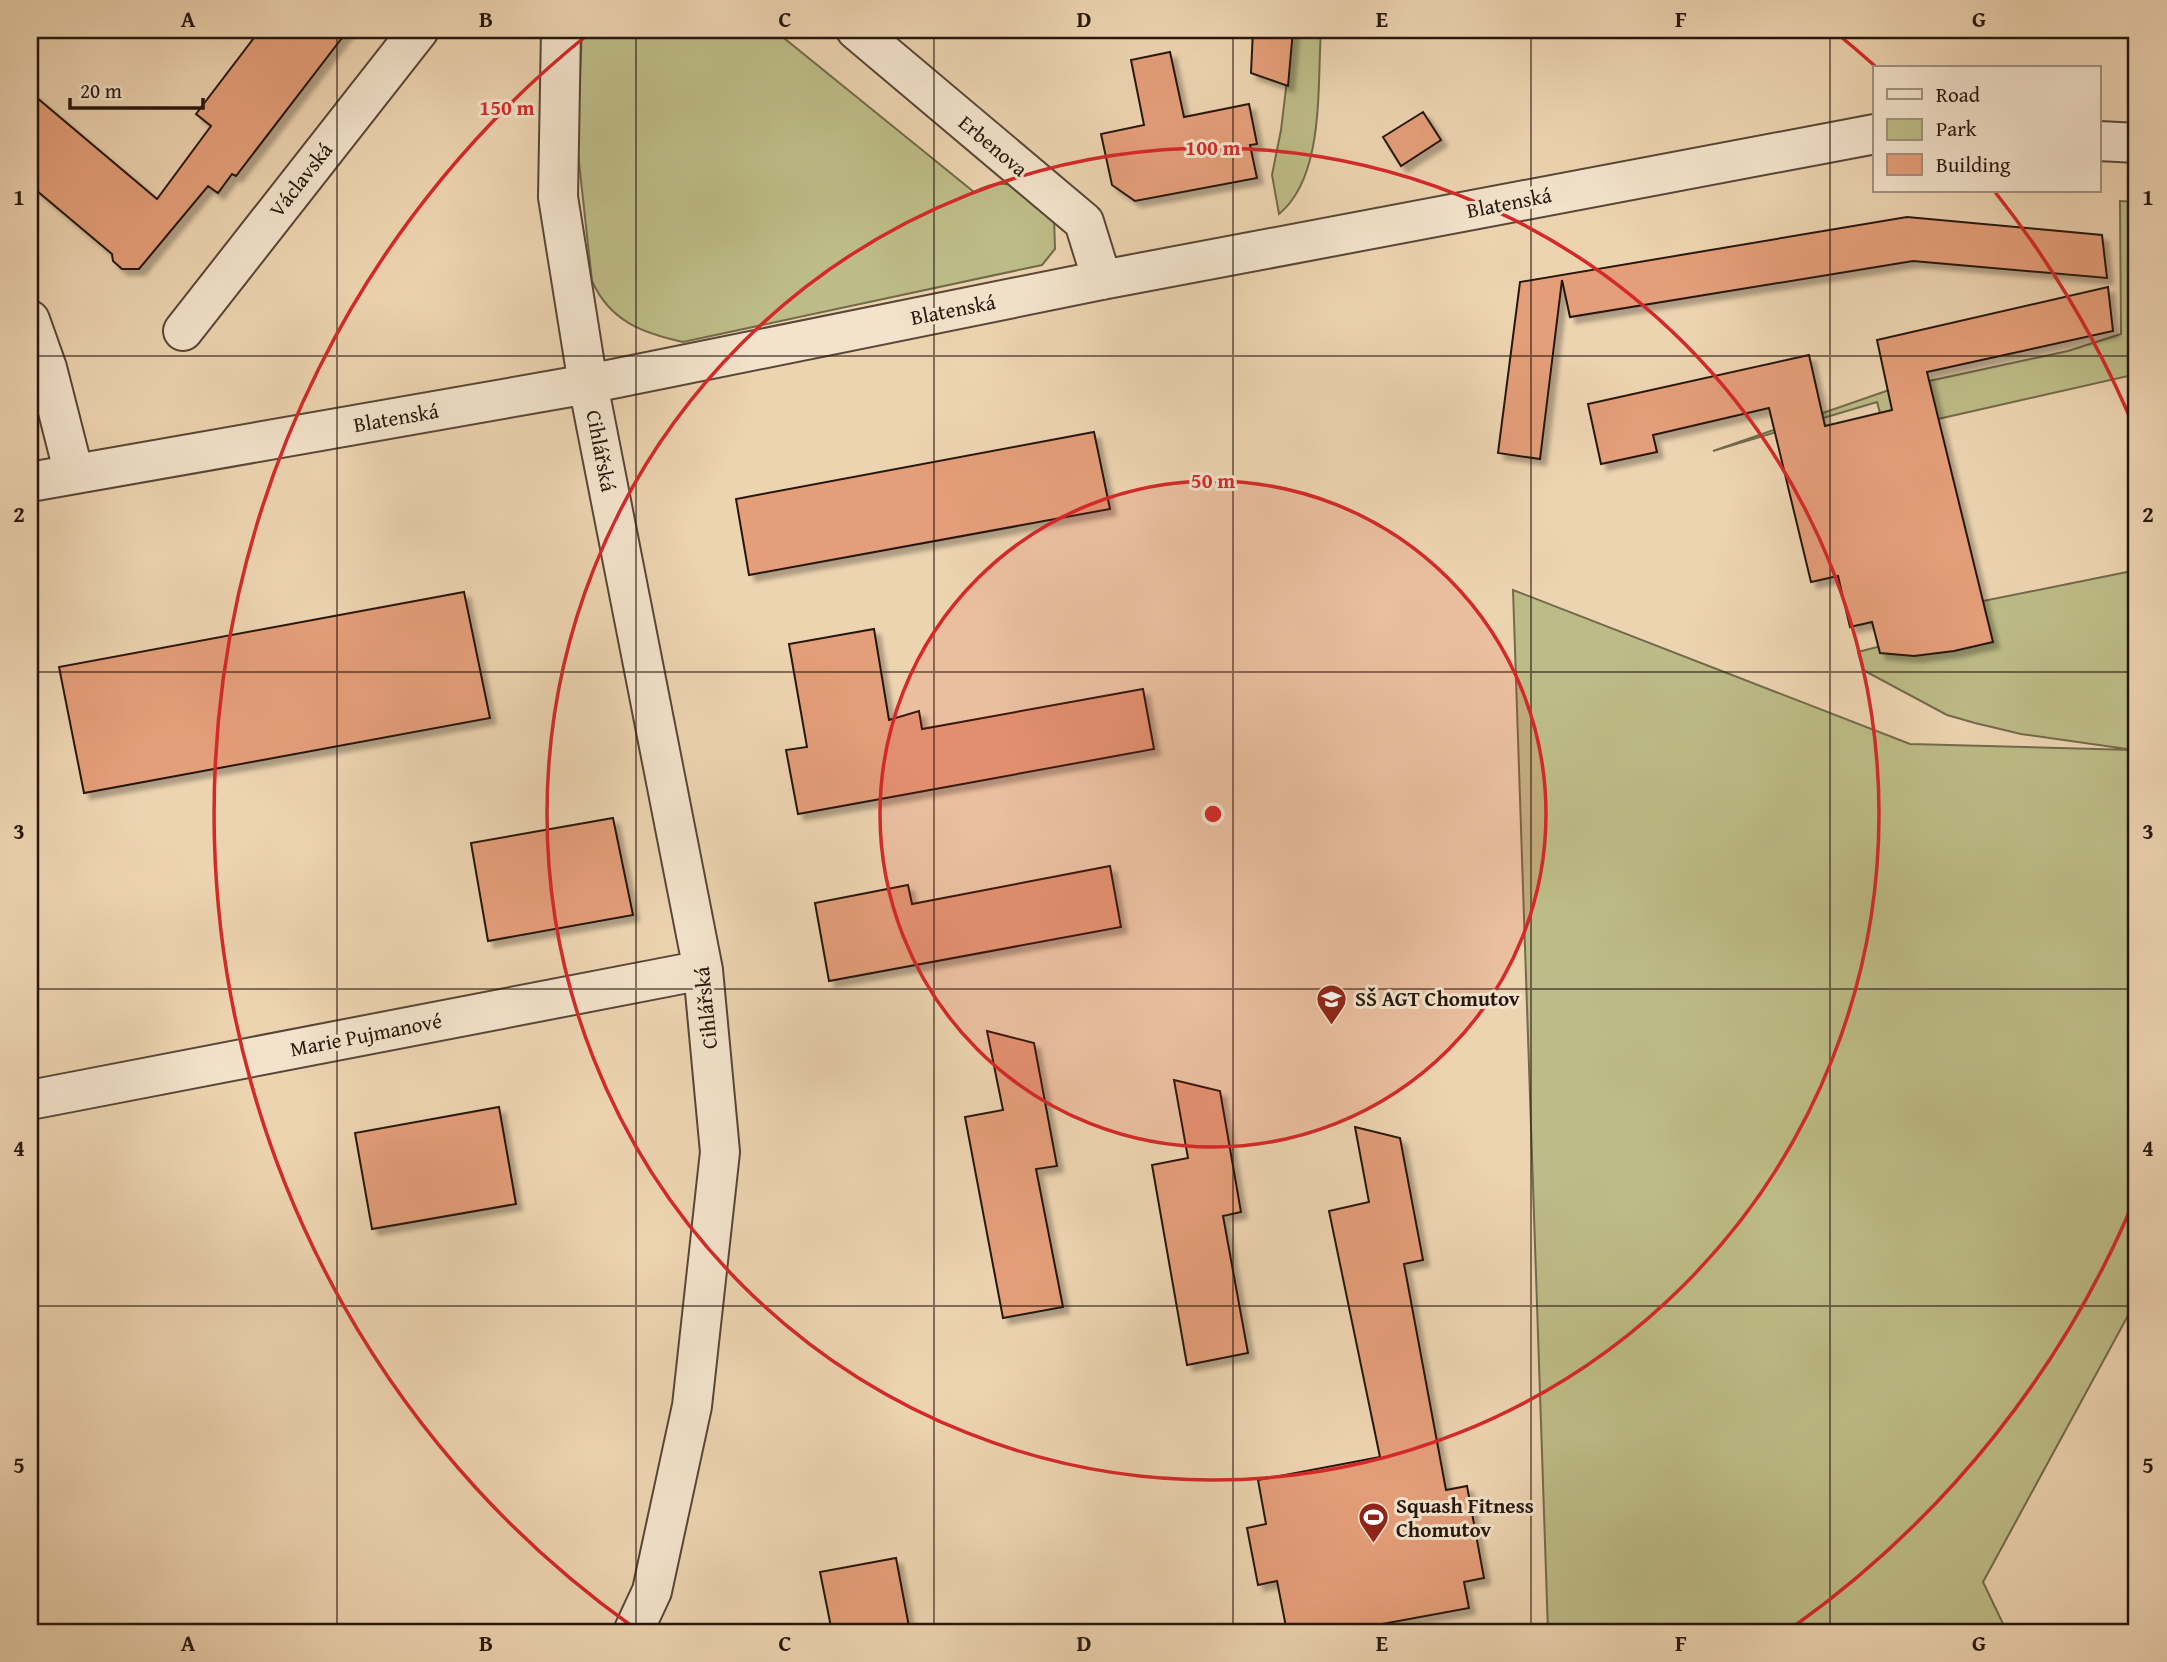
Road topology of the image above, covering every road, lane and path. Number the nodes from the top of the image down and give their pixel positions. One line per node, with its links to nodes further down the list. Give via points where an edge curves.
1 (419, 30): 9 (street, Václavská)
2 (561, 30): 10 (street, via 558,197)
3 (856, 30): 7 (street, Erbenova, via 1084,222)
4 (1873, 134): 7 (street, Blatenská)
5 (2100, 141): 6 (street)
6 (2137, 143)
7 (1102, 280): 10 (street, Blatenská)
8 (30, 320): 11 (street)
9 (183, 331)
10 (588, 384): 11 (street, Blatenská); 13 (street, Cihlářská)
11 (74, 474): 12 (street, Blatenská)
12 (30, 482)
13 (703, 970): 14 (street, Marie Pujmanové); 15 (street, Cihlářská, via 720,1152 713,1220 692,1406 652,1591)
14 (30, 1100)
15 (633, 1632)

